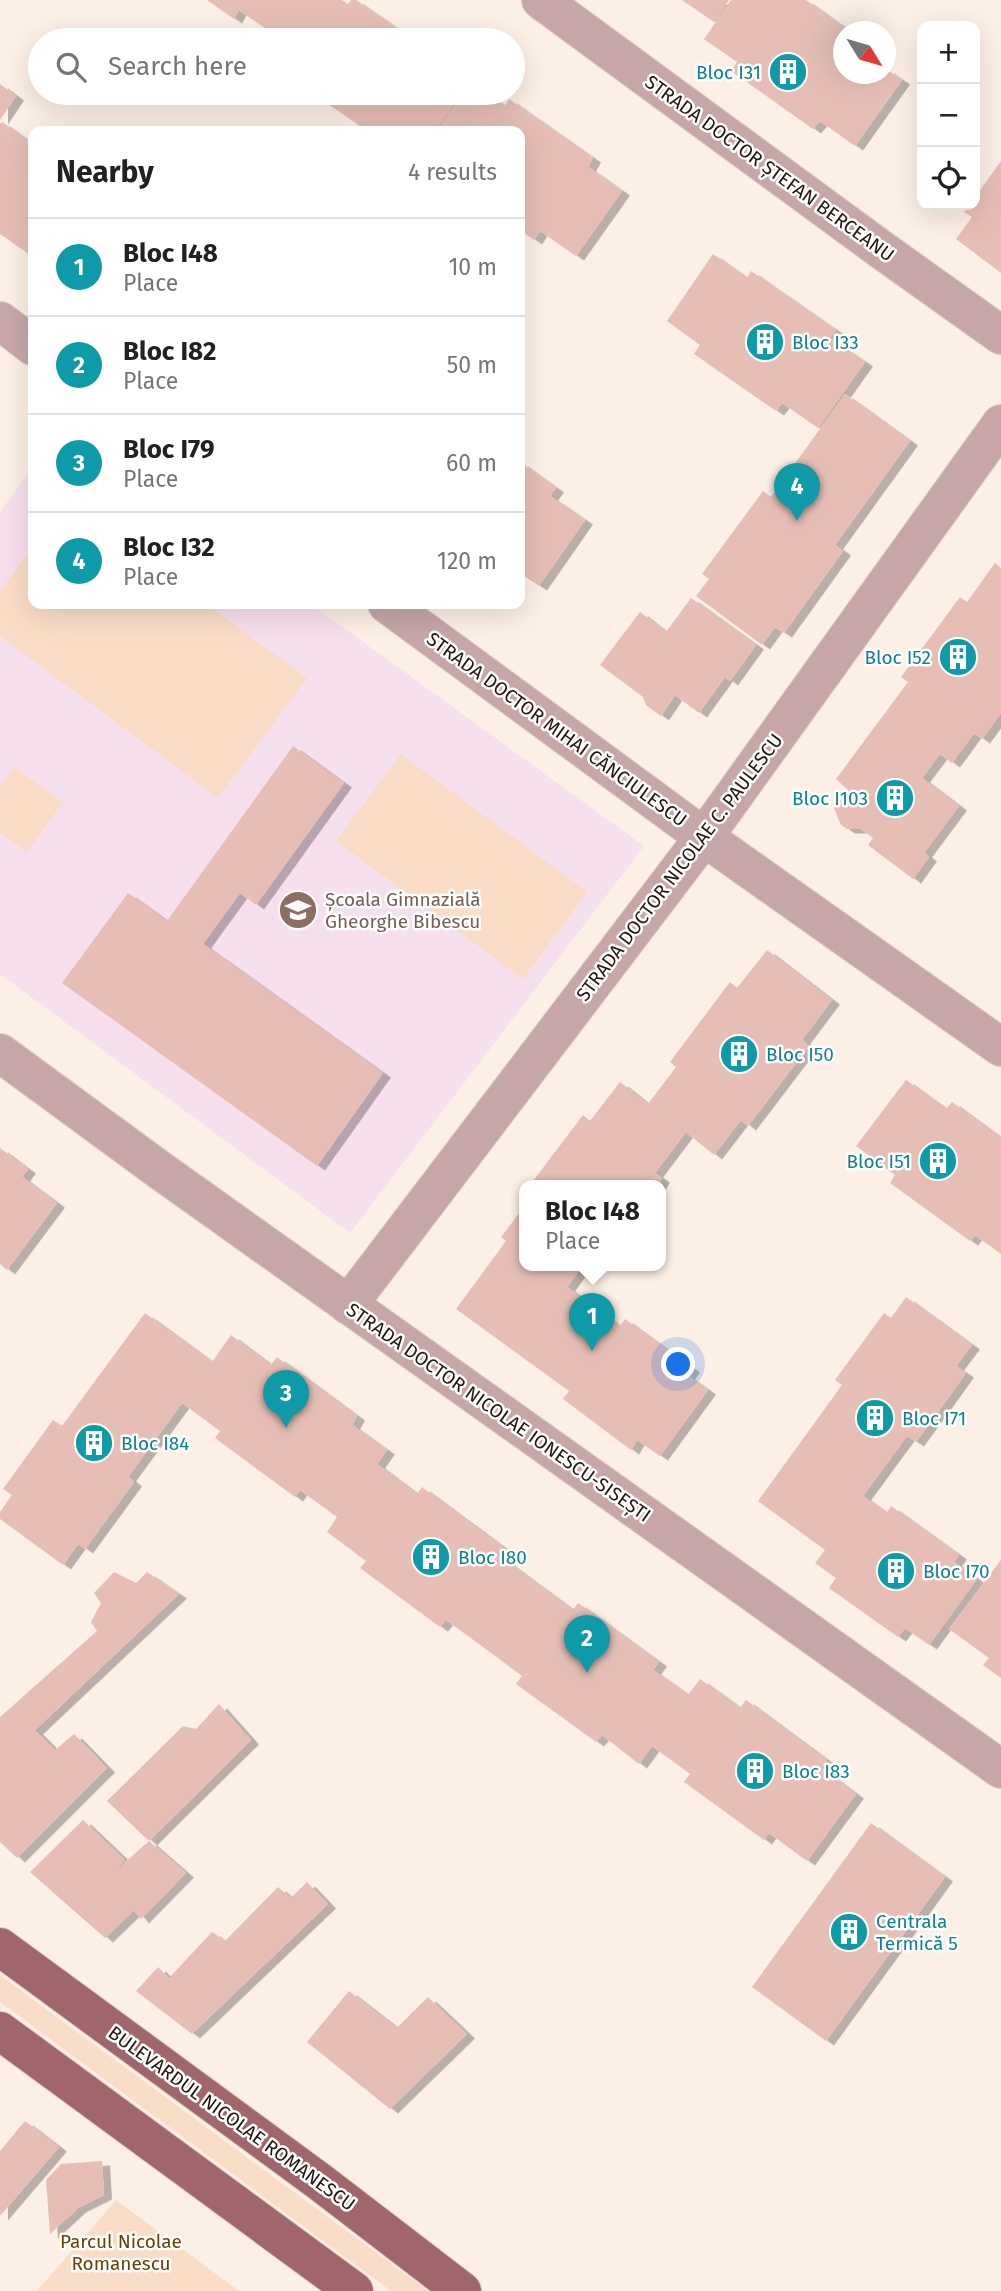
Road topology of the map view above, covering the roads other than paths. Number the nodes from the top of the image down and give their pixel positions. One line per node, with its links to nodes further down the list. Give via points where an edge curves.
1 (541, 0): 3 (street, STRADA DOCTOR ȘTEFAN BERCEANU)
2 (0, 321): 4 (street)
3 (1001, 335)
4 (28, 342)
5 (1001, 424): 7 (street, STRADA DOCTOR NICOLAE C. PAULESCU)
6 (394, 609): 7 (street, STRADA DOCTOR MIHAI CĂNCIULESCU)
7 (704, 837): 8 (street, STRADA DOCTOR MIHAI CĂNCIULESCU); 10 (street, STRADA DOCTOR NICOLAE C. PAULESCU)
8 (1001, 1047)
9 (0, 1053): 10 (street, STRADA DOCTOR NICOLAE IONESCU-SISEȘTI)
10 (348, 1305): 11 (street, STRADA DOCTOR NICOLAE IONESCU-SISEȘTI)
11 (1001, 1769)
12 (0, 1947): 15 (main road, BULEVARDUL NICOLAE ROMANESCU)
13 (0, 2031): 14 (main road)
14 (354, 2291)
15 (462, 2291)

